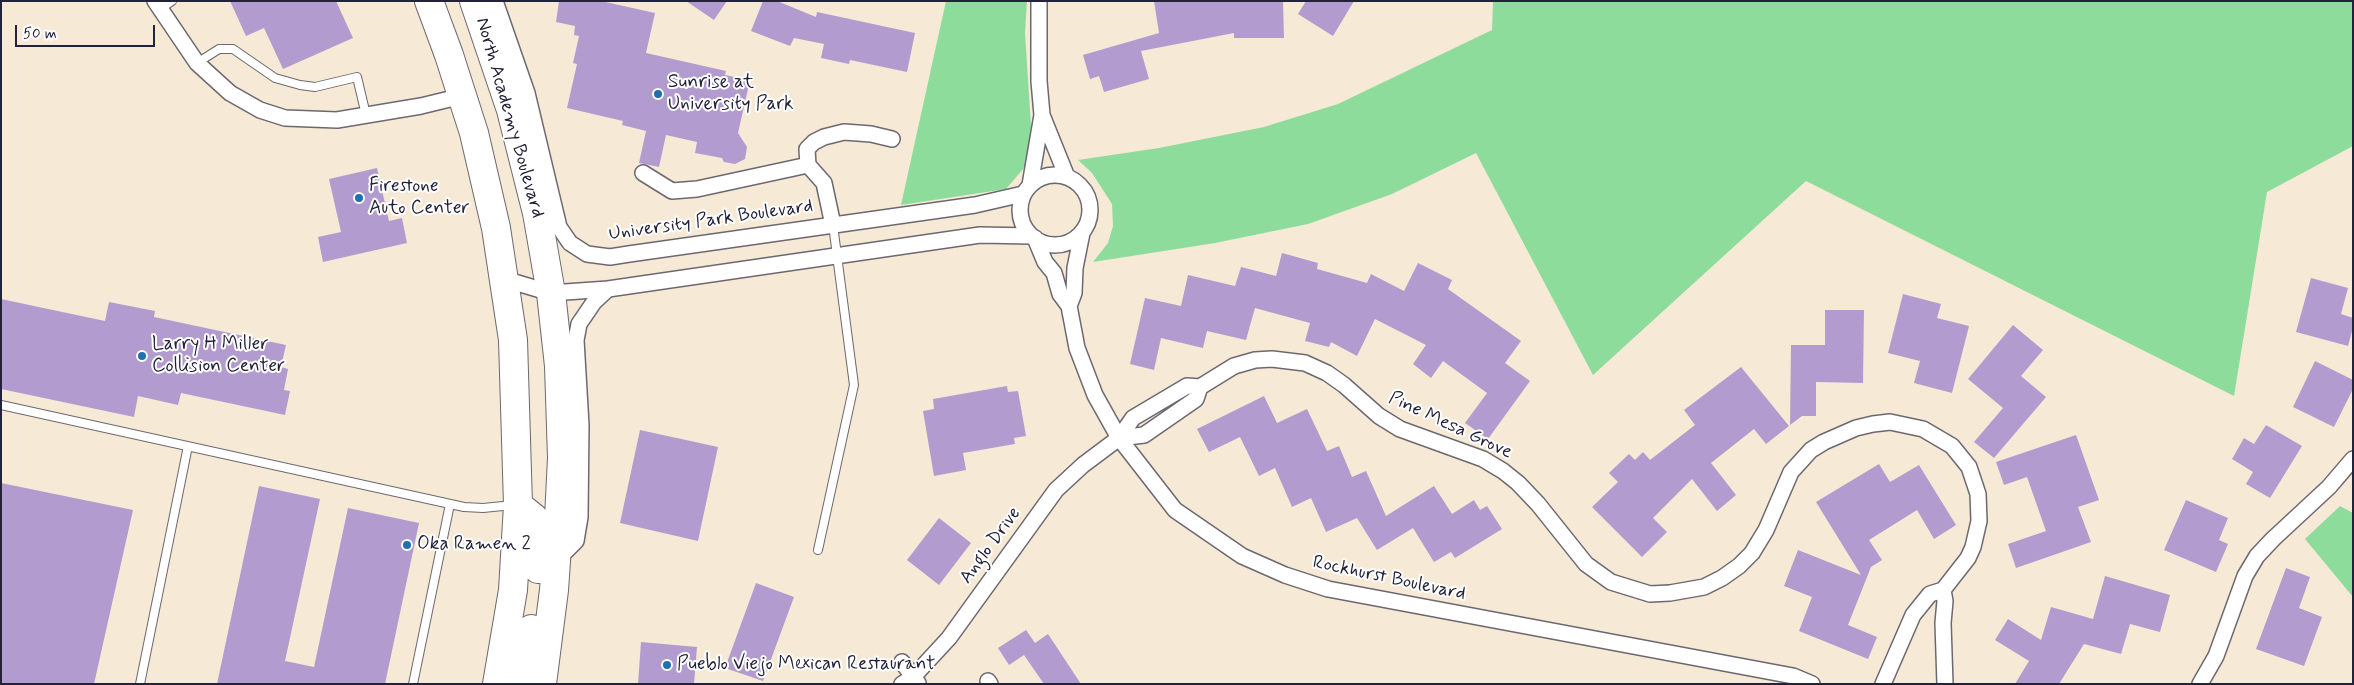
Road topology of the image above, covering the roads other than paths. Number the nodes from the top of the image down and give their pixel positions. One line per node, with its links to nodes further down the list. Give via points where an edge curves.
1 (429, 1): 7 (highway, North Academy Boulevard)
2 (474, 1): 21 (highway, North Academy Boulevard, via 516,129 537,213)
3 (495, 1): 15 (street, University Park Boulevard, via 526,93 560,227 578,250 610,256)
4 (1039, 1): 9 (street)
5 (163, 4): 6 (street)
6 (197, 63): 8 (street, via 230,93 260,110 285,118 337,120); 8 (lane, via 219,49 233,50 276,78 300,85 315,86 358,77)
7 (462, 96): 8 (street); 19 (highway, North Academy Boulevard, via 492,209)
8 (366, 115)
9 (1042, 116): 13 (street); 14 (street)
10 (892, 139): 11 (street, via 844,132 824,137 808,149)
11 (808, 166): 12 (street, via 696,190 672,191); 15 (street, via 824,183)
12 (643, 173)
13 (1067, 177): 14 (street, via 1050,174 1038,178); 16 (street, via 1083,187 1089,198 1089,222)
14 (1026, 190): 15 (street, University Park Boulevard, via 975,205); 17 (street, via 1020,216)
15 (833, 224): 18 (lane)
16 (1082, 233): 17 (street, via 1063,244 1051,245); 22 (street, Rockhurst Boulevard, via 1074,293)
17 (1033, 237): 18 (street, via 980,235); 22 (street, Rockhurst Boulevard)
18 (836, 256): 20 (street); 30 (lane, via 854,385)
19 (504, 280): 21 (street); 29 (highway, North Academy Boulevard, via 513,340)
20 (608, 288): 21 (street); 31 (street, via 579,324 576,340 582,425 580,517 576,541)
21 (551, 293): 31 (highway, North Academy Boulevard, via 562,458)
22 (1069, 306): 25 (street, Rockhurst Boulevard, via 1077,348 1095,395)
23 (1200, 387): 25 (street, Pine Mesa Grove, via 1187,386 1141,413 1133,418); 25 (street, Pine Mesa Grove, via 1196,399 1144,435); 32 (street, Pine Mesa Grove, via 1234,366 1255,360 1305,363 1327,373 1400,429 1483,459 1503,471 1538,504 1586,564 1611,582 1650,594 1704,587 1739,566 1752,553 1766,530 1791,472 1817,446 1856,428 1890,422 1906,424 1939,437 1961,455 1969,467 1978,494 1979,521 1974,547)
24 (1, 405): 26 (lane)
25 (1118, 438): 34 (street, Anglo Drive, via 1083,464 1056,490 949,638); 40 (street, Rockhurst Boulevard, via 1175,510 1242,556 1285,576 1328,590 1793,676)
26 (188, 446): 28 (lane); 35 (lane)
27 (2353, 459): 43 (street, via 2329,487 2257,556 2245,576 2216,656)
28 (450, 504): 29 (lane, via 482,508); 36 (lane)
29 (518, 505): 37 (highway, North Academy Boulevard, via 513,590); 38 (highway, via 534,518 539,527 540,551)
30 (818, 550)
31 (557, 560): 39 (highway, North Academy Boulevard)
32 (1943, 590): 41 (street, Pine Mesa Grove, via 1930,594 1912,614); 42 (street)
33 (902, 662): 34 (street)
34 (912, 681)
35 (140, 684)
36 (413, 684)
37 (497, 684)
38 (521, 684)
39 (542, 684)
40 (1812, 684)
41 (1883, 684)
42 (1945, 684)
43 (2200, 684)

